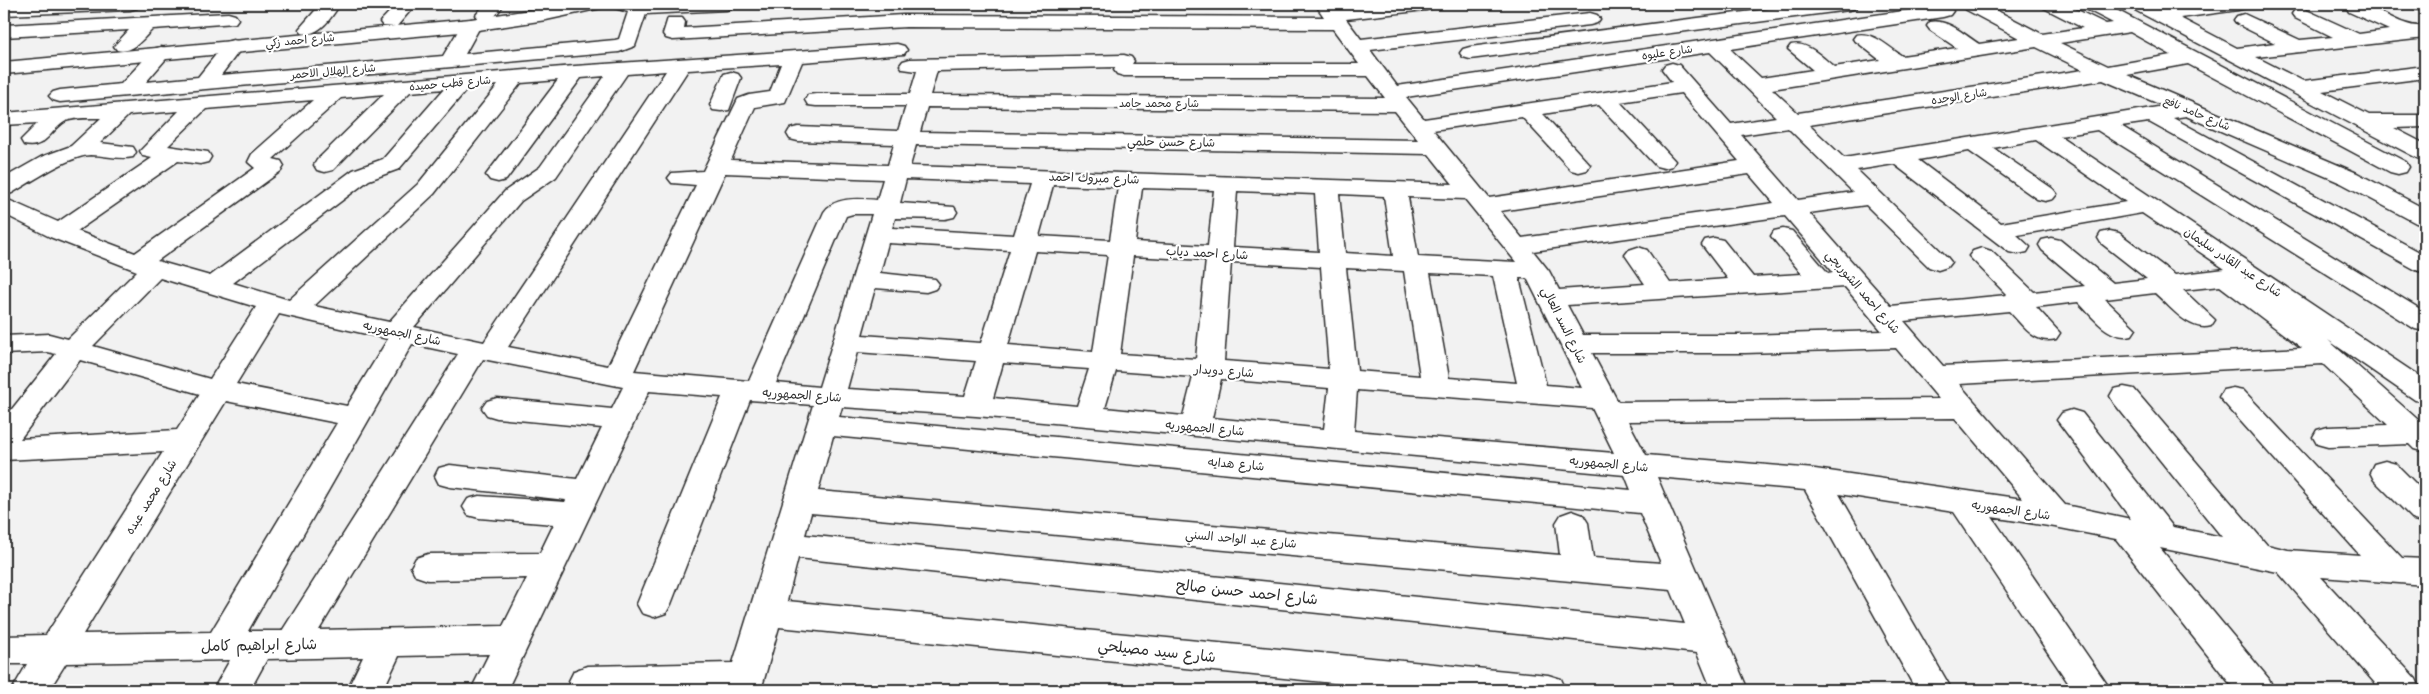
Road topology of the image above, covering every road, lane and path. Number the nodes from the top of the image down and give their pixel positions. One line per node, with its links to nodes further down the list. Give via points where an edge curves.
1 (130, 4): 17 (street)
2 (190, 4): 32 (street)
3 (331, 4): 39 (street, شارع احمد زكي)
4 (407, 4): 33 (street)
5 (560, 4): 27 (street, شارع احمد زكي)
6 (594, 4): 27 (street, شارع احمد زكي, via 546,14)
7 (726, 4): 18 (street)
8 (1426, 4): 25 (street)
9 (1716, 4): 38 (street)
10 (1849, 4): 47 (street)
11 (1895, 4): 28 (street)
12 (1970, 4): 46 (street, شارع حامد نافع)
13 (2052, 4): 41 (street)
14 (2091, 4): 36 (street)
15 (2138, 4): 29 (street)
16 (2420, 4): 19 (street)
17 (90, 5): 23 (street); 37 (street)
18 (630, 6): 60 (street, شارع الهلال الاحمر, via 628,42 625,44)
19 (2425, 6)
20 (2356, 8): 42 (street)
21 (4, 9): 23 (street)
22 (2241, 12): 29 (street); 51 (street)
23 (43, 13): 31 (street); 37 (street); 40 (street)
24 (1125, 13): 25 (street); 30 (street); 61 (street)
25 (1332, 14): 57 (street, شارع السد العالي)
26 (2302, 14): 45 (street)
27 (484, 15): 33 (street, شارع احمد زكي); 50 (street, شارع احمد زكي); 60 (street)
28 (1913, 15): 48 (street, شارع عليوه); 53 (street, شارع عليوه, via 1940,18)
29 (2160, 15): 58 (street)
30 (903, 16): 34 (street, via 679,34 672,31); 56 (street)
31 (4, 20)
32 (171, 22): 35 (street); 43 (street, via 233,14)
33 (390, 22): 39 (street, شارع احمد زكي)
34 (675, 22)
35 (148, 23): 37 (street); 49 (street)
36 (2133, 26): 41 (street); 63 (street)
37 (68, 27)
38 (1517, 27): 47 (street); 57 (street)
39 (309, 29): 43 (street, شارع احمد زكي)
40 (4, 31)
41 (2104, 31): 46 (street)
42 (2418, 32): 45 (street, شارع الوحده)
43 (209, 38): 49 (street, شارع احمد زكي)
44 (1863, 39): 65 (street)
45 (2356, 40): 51 (street, شارع الوحده)
46 (2039, 41): 53 (street); 72 (street, شارع حامد نافع)
47 (1534, 45): 55 (street)
48 (1715, 45): 78 (street); 85 (street, شارع عليوه)
49 (124, 46): 59 (street, شارع احمد زكي)
50 (233, 46): 54 (street, شارع احمد زكي); 82 (street)
51 (2296, 46): 58 (street, شارع الوحده)
52 (1798, 49): 73 (street)
53 (1976, 51): 65 (street)
54 (161, 53): 67 (street, شارع احمد زكي); 84 (street)
55 (1470, 53)
56 (896, 56): 64 (street, via 961,52 967,55); 66 (street); 74 (street, شارع قطب حميده)
57 (1364, 56): 61 (street); 85 (street, شارع السد العالي)
58 (2240, 57): 63 (street, شارع الوحده); 80 (street)
59 (4, 58)
60 (451, 60): 62 (street, شارع الهلال الاحمر)
61 (1124, 61): 64 (street); 89 (street)
62 (428, 62): 79 (street); 82 (street, شارع الهلال الاحمر)
63 (2200, 62): 72 (street, شارع الوحده); 121 (street)
64 (965, 63): 66 (street)
65 (1898, 63): 73 (street)
66 (929, 64): 88 (street)
67 (4, 68)
68 (621, 69): 69 (street, شارع قطب حميده); 71 (street, شارع قطب حميده); 181 (street, via 548,172 513,196)
69 (575, 72): 75 (street, شارع قطب حميده); 124 (street)
70 (2425, 72): 80 (street)
71 (675, 73): 74 (street, شارع قطب حميده); 76 (street); 188 (street)
72 (2105, 73): 91 (street, شارع حامد نافع); 97 (street, شارع الوحده)
73 (1831, 74): 78 (street)
74 (787, 75): 76 (street); 123 (street, via 778,98 746,104)
75 (515, 77): 77 (street, شارع قطب حميده); 176 (street, شارع محمد عبده, via 426,189)
76 (731, 78): 90 (street)
77 (462, 82): 79 (street, شارع قطب حميده); 170 (street, via 391,164 361,175)
78 (1756, 85): 97 (street)
79 (408, 86): 81 (street, شارع قطب حميده); 117 (street)
80 (2299, 88): 98 (street)
81 (335, 92): 82 (street, شارع قطب حميده); 160 (street, via 260,159 259,162 273,166)
82 (202, 93): 84 (street, شارع قطب حميده); 112 (street, via 151,150)
83 (1604, 98): 92 (street); 101 (street, شارع احمد الشوربجي, via 1679,78); 115 (street)
84 (126, 99): 87 (street); 93 (street, شارع قطب حميده); 109 (street)
85 (1396, 99): 89 (street, شارع محمد حامد); 100 (street, شارع السد العالي)
86 (816, 100): 88 (street, شارع محمد حامد)
87 (4, 101)
88 (918, 101): 89 (street, شارع محمد حامد); 104 (street)
89 (1123, 103): 106 (street)
90 (721, 105)
91 (2188, 109): 94 (street); 127 (street, شارع حامد نافع)
92 (1527, 110): 100 (street); 118 (street)
93 (60, 114): 95 (street, شارع قطب حميده); 105 (street)
94 (2152, 115): 99 (street); 159 (street)
95 (4, 119)
96 (2425, 121): 98 (street)
97 (1794, 122): 101 (street, شارع الوحده); 120 (street)
98 (2365, 122): 111 (street)
99 (2100, 123): 102 (street); 179 (street)
100 (1418, 126): 108 (street, شارع السد العالي)
101 (1725, 132): 119 (street, شارع احمد الشوربجي)
102 (2040, 133): 107 (street); 137 (street, شارع عبد القادر سليمان)
103 (798, 134): 104 (street, شارع حسن حلمي)
104 (907, 138): 106 (street, شارع حسن حلمي); 122 (street)
105 (32, 140)
106 (1122, 141): 108 (street, شارع حسن حلمي); 128 (street)
107 (1973, 144): 113 (street); 133 (street)
108 (1435, 147): 135 (street, شارع السد العالي)
109 (83, 148): 110 (street); 131 (street, via 41,166)
110 (125, 152)
111 (2425, 153)
112 (173, 154): 114 (street); 143 (street)
113 (1898, 156): 120 (street); 142 (street)
114 (200, 157)
115 (1664, 161)
116 (2425, 161): 121 (street)
117 (325, 165)
118 (1579, 165)
119 (1755, 166): 135 (street, شارع مبروك احمد); 138 (street, شارع احمد الشوربجي)
120 (1840, 166): 134 (street)
121 (2398, 167): 127 (street)
122 (897, 171): 123 (street, شارع مبروك احمد); 125 (street, شارع مبروك احمد); 139 (street)
123 (714, 172): 126 (street, شارع مبروك احمد); 194 (street)
124 (498, 175)
125 (1044, 177): 128 (street, شارع مبروك احمد); 147 (street)
126 (680, 178)
127 (2349, 178): 141 (street, شارع حامد نافع)
128 (1126, 180): 129 (street, شارع مبروك احمد); 152 (street)
129 (1226, 183): 130 (street, شارع مبروك احمد); 153 (street)
130 (1326, 187): 132 (street, شارع مبروك احمد); 156 (street)
131 (4, 188)
132 (1394, 189): 135 (street, شارع مبروك احمد); 158 (street)
133 (2045, 194)
134 (1872, 197): 138 (street); 157 (street)
135 (1477, 199): 150 (street, شارع السد العالي)
136 (4, 205): 143 (street, شارع الجمهوريه)
137 (2148, 205): 142 (street); 163 (street, شارع عبد القادر سليمان)
138 (1791, 208): 150 (street); 165 (street, شارع احمد الشوربجي)
139 (885, 209): 140 (street); 144 (street); 198 (street, via 849,207 836,212)
140 (945, 212)
141 (2421, 212)
142 (1996, 230): 151 (street)
143 (59, 232): 160 (street, شارع الجمهوريه)
144 (878, 235): 147 (street, شارع احمد دياب); 166 (street)
145 (1783, 236): 167 (street)
146 (2110, 238): 169 (street)
147 (1024, 243): 152 (street, شارع احمد دياب); 189 (street)
148 (1714, 245): 171 (street)
149 (2051, 245): 173 (street)
150 (1515, 246): 162 (street, شارع السد العالي)
151 (2018, 247)
152 (1121, 248): 153 (street, شارع احمد دياب); 191 (street)
153 (1220, 254): 156 (street, شارع احمد دياب); 192 (street)
154 (1638, 255): 172 (street)
155 (1982, 256): 175 (street)
156 (1333, 260): 158 (street, شارع احمد دياب); 195 (street)
157 (1938, 262)
158 (1412, 265): 161 (street, شارع احمد دياب); 196 (street)
159 (2425, 265)
160 (146, 266): 170 (street, شارع الجمهوريه); 187 (street)
161 (1504, 270): 162 (street, شارع احمد دياب); 199 (street)
162 (1536, 271): 174 (street, شارع السد العالي)
163 (2252, 274): 164 (street); 200 (street, شارع عبد القادر سليمان)
164 (2225, 277): 169 (street); 190 (street)
165 (1852, 279): 167 (street); 177 (street, شارع احمد الشوربجي)
166 (864, 280): 168 (street); 184 (street)
167 (1821, 280): 171 (street)
168 (926, 284)
169 (2166, 284): 173 (street); 178 (street)
170 (213, 286): 176 (street, شارع الجمهوريه)
171 (1746, 286): 172 (street)
172 (1664, 291): 174 (street)
173 (2096, 293): 175 (street); 180 (street)
174 (1550, 298): 185 (street, شارع السد العالي)
175 (2021, 302): 177 (street); 182 (street)
176 (283, 307): 181 (street, شارع الجمهوريه); 197 (street, شارع محمد عبده)
177 (1883, 315): 183 (street, شارع احمد الشوربجي)
178 (2202, 320)
179 (2425, 323)
180 (2122, 329)
181 (399, 333): 188 (street, شارع الجمهوريه); 209 (street)
182 (2046, 333)
183 (1904, 339): 185 (street, via 1745,344); 193 (street, شارع احمد الشوربجي)
184 (845, 342): 189 (street, شارع دويدار); 208 (street)
185 (1574, 344): 205 (street, شارع السد العالي)
186 (4, 345): 187 (street, via 49,343)
187 (74, 348): 197 (street); 216 (street)
188 (483, 351): 194 (street, شارع الجمهوريه); 247 (street)
189 (992, 353): 191 (street, شارع دويدار); 204 (street)
190 (2330, 355): 193 (street); 203 (street)
191 (1105, 362): 192 (street, شارع دويدار); 210 (street)
192 (1208, 370): 195 (street, شارع دويدار); 213 (street)
193 (1936, 376): 207 (street, شارع احمد الشوربجي)
194 (628, 379): 198 (street, شارع الجمهوريه); 211 (street)
195 (1344, 380): 196 (street, شارع دويدار); 218 (street)
196 (1436, 387): 199 (street, شارع دويدار)
197 (218, 390): 209 (street); 217 (street, شارع محمد عبده)
198 (749, 391): 208 (street, شارع الجمهوريه); 242 (street)
199 (1534, 394): 205 (street, شارع دويدار)
200 (2425, 394): 203 (street)
201 (2124, 396): 235 (street)
202 (2232, 397): 239 (street)
203 (2378, 400): 215 (street)
204 (976, 406): 208 (street, شارع الجمهوريه); 210 (street, شارع الجمهوريه)
205 (1606, 406): 207 (street, شارع دويدار); 220 (street, شارع السد العالي)
206 (497, 408): 211 (street)
207 (1963, 408): 230 (street, شارع احمد الشوربجي)
208 (824, 411): 224 (street); 226 (street, شارع هدايه)
209 (355, 417): 249 (street)
210 (1088, 417): 213 (street, شارع الجمهوريه)
211 (621, 420): 225 (street)
212 (2072, 420): 233 (street)
213 (1195, 427): 218 (street, شارع الجمهوريه)
214 (2328, 437): 215 (street)
215 (2421, 438)
216 (4, 439)
217 (186, 440): 219 (street); 250 (street, شارع محمد عبده)
218 (1338, 440): 220 (street, شارع الجمهوريه)
219 (4, 450)
220 (1637, 467): 223 (street, شارع الجمهوريه); 226 (street, شارع السد العالي)
221 (2385, 472): 229 (street)
222 (450, 476): 225 (street)
223 (1816, 480): 227 (street, شارع الجمهوريه); 260 (street)
224 (798, 501): 234 (street); 238 (street, شارع عبد الواحد السني)
225 (581, 503): 228 (street); 236 (street)
226 (1653, 503): 241 (street, شارع السد العالي)
227 (1965, 504): 230 (street, شارع الجمهوريه); 261 (street)
228 (479, 507)
229 (2425, 512)
230 (2055, 515): 232 (street, شارع الجمهوريه)
231 (1572, 523): 238 (street)
232 (2127, 530): 233 (street, شارع الجمهوريه); 262 (street)
233 (2162, 536): 235 (street, شارع الجمهوريه)
234 (785, 545): 243 (street); 245 (street, شارع احمد حسن صالح)
235 (2272, 558): 239 (street, شارع الجمهوريه); 263 (street)
236 (550, 565): 237 (street); 244 (street)
237 (428, 567)
238 (1578, 568): 241 (street, شارع عبد الواحد السني)
239 (2393, 569): 240 (street, شارع الجمهوريه)
240 (2425, 572)
241 (1684, 578): 245 (street, شارع السد العالي)
242 (654, 604)
243 (766, 612): 253 (street); 258 (street, شارع سيد مصيلحي)
244 (514, 640): 246 (street, شارع ابراهيم كامل); 257 (street)
245 (1710, 640): 259 (street, شارع السد العالي)
246 (388, 642): 247 (street, شارع ابراهيم كامل); 256 (street)
247 (292, 644): 248 (street, شارع ابراهيم كامل)
248 (257, 645): 249 (street, شارع ابراهيم كامل); 255 (street)
249 (221, 646): 250 (street, شارع ابراهيم كامل)
250 (56, 649): 251 (street, شارع ابراهيم كامل); 254 (street, شارع محمد عبده)
251 (4, 650)
252 (587, 682): 253 (street)
253 (745, 684)
254 (30, 690)
255 (231, 690)
256 (365, 690)
257 (489, 690)
258 (1548, 690)
259 (1730, 690)
260 (1934, 690)
261 (2093, 690)
262 (2256, 690)
263 (2404, 690)

